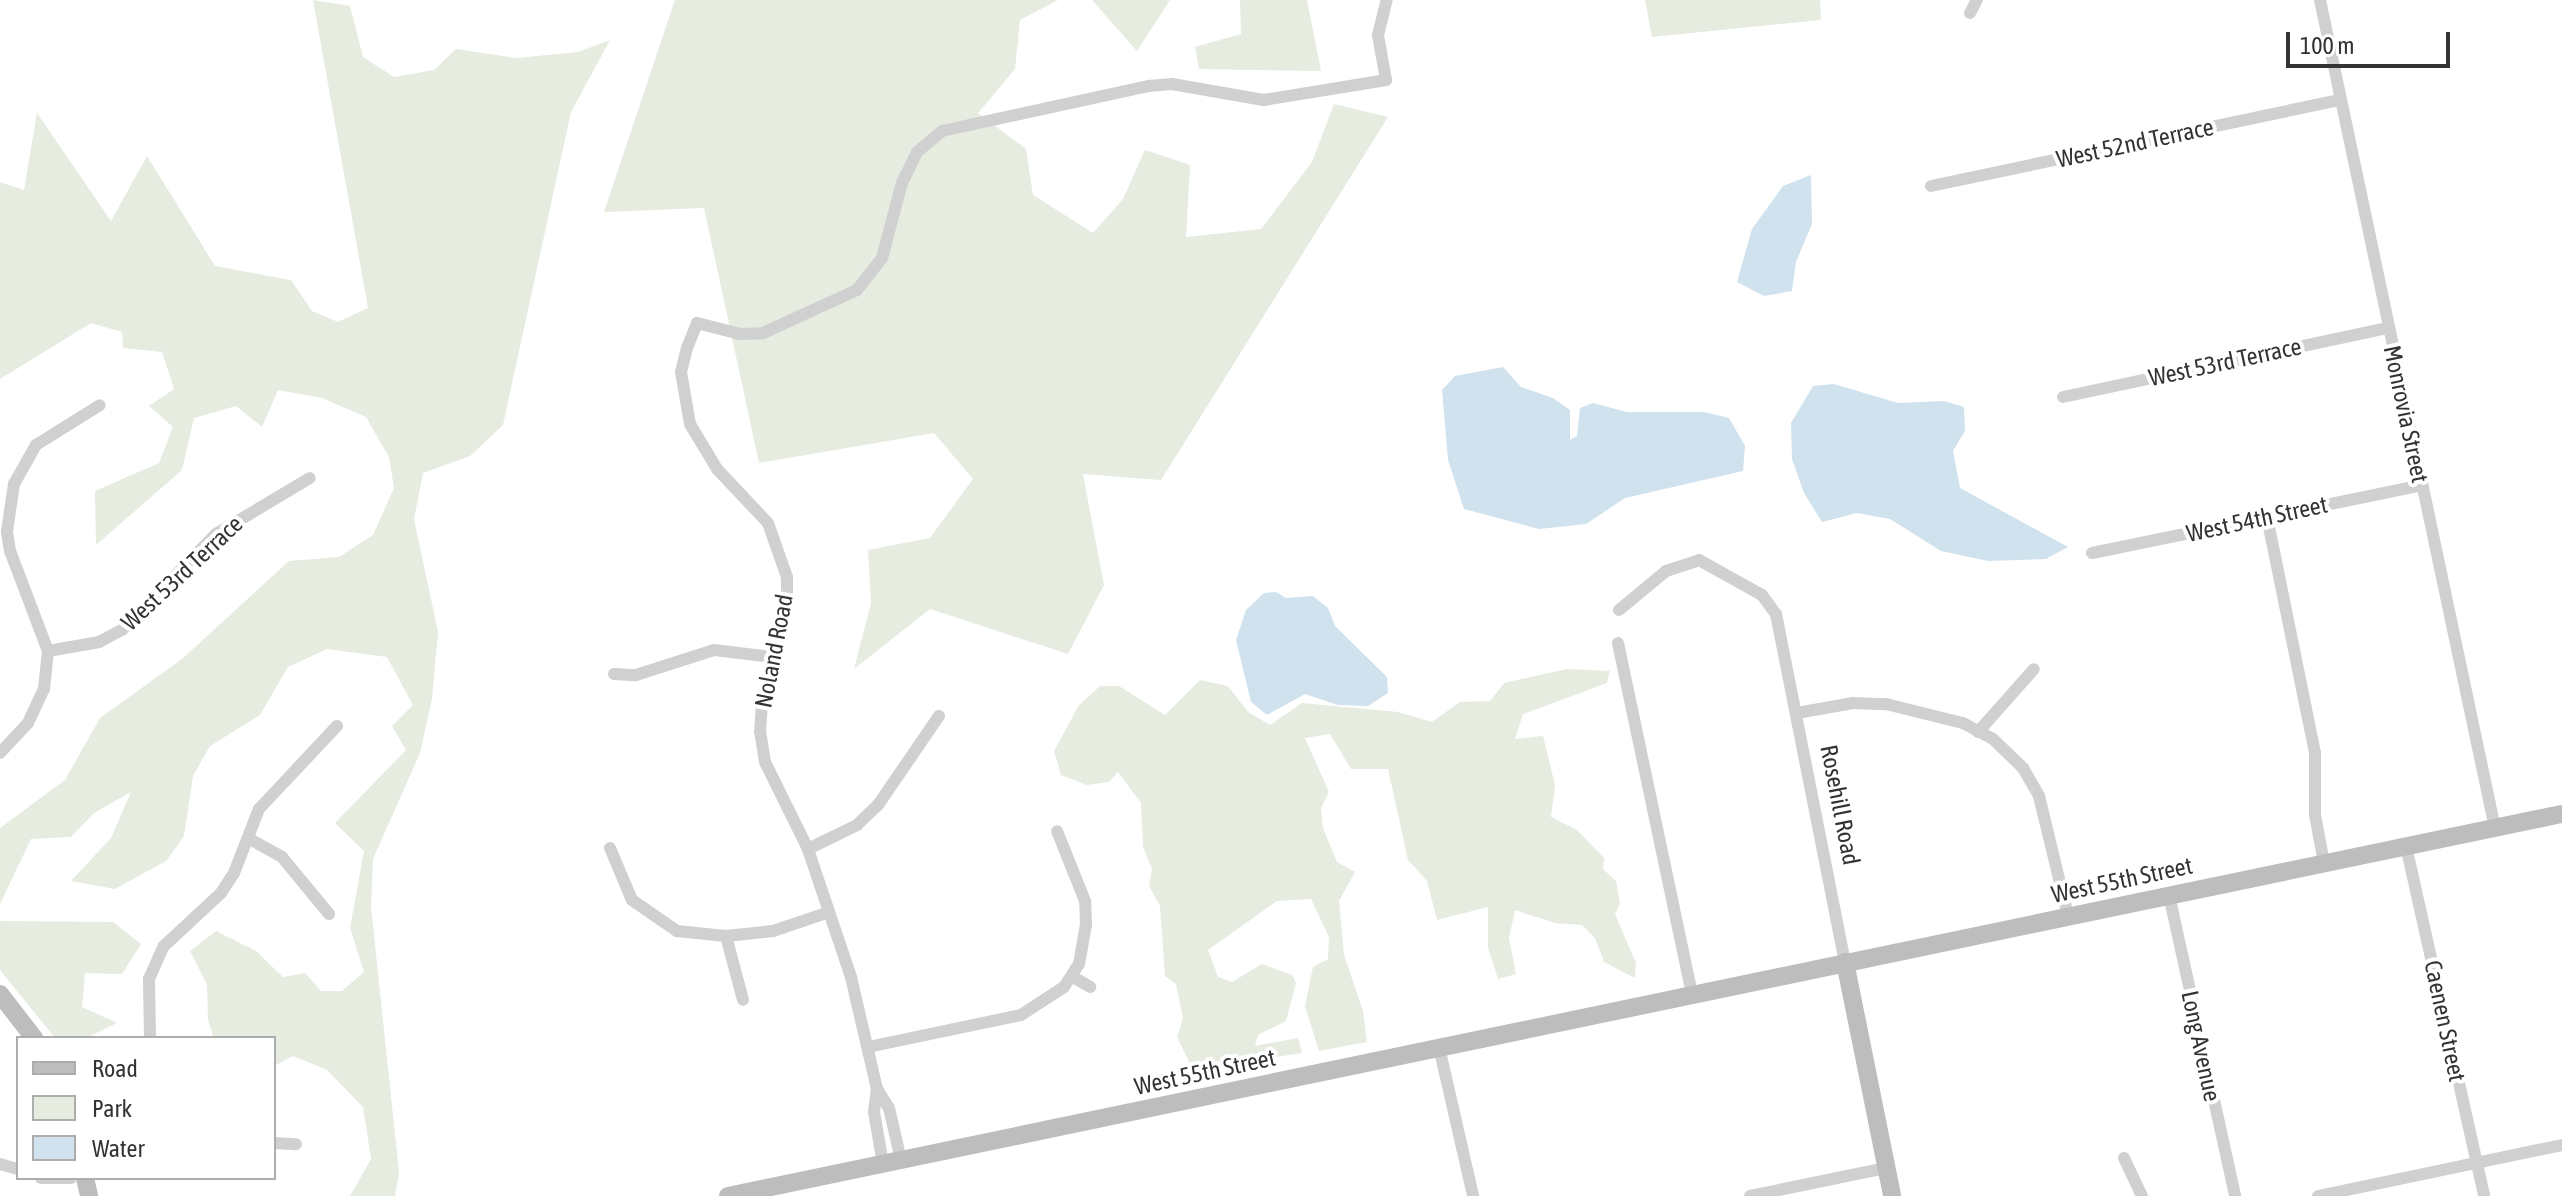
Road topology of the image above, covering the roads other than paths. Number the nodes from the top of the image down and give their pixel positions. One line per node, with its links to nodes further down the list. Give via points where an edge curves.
1 (1387, 0): 18 (street, Noland Road, via 1378,35 1386,80 1264,100 1172,84 1149,86 957,124 917,152 902,183 882,258 857,290 763,333 740,334 697,323 681,372 690,424 709,458 768,523 787,577 787,609)
2 (1977, 0): 4 (street)
3 (2320, 0): 5 (street, Monrovia Street)
4 (1970, 13)
5 (2340, 100): 6 (street, West 52nd Terrace); 7 (street, Monrovia Street)
6 (1931, 186)
7 (2387, 328): 8 (street, West 53rd Terrace); 11 (street, Monrovia Street)
8 (2063, 397)
9 (100, 405): 13 (street, via 36,445 14,484)
10 (310, 478): 17 (street, West 53rd Terrace, via 216,534 122,630 99,642)
11 (2422, 485): 12 (street, West 54th Street); 27 (street, Monrovia Street)
12 (2267, 517): 14 (street, West 54th Street); 33 (street, via 2315,753 2315,815)
13 (4, 531): 17 (street)
14 (2092, 553)
15 (1619, 610): 21 (street, Rosehill Road, via 1666,571 1687,561 1710,562 1762,595 1776,614)
16 (1618, 643): 43 (street)
17 (48, 651): 25 (street, via 44,689 28,723)
18 (773, 657): 20 (street, via 714,650 636,675); 32 (street, Noland Road, via 762,700 765,762)
19 (2034, 669): 24 (street)
20 (614, 674)
21 (1797, 713): 24 (street, via 1846,704 1886,704); 39 (street, Rosehill Road)
22 (939, 716): 32 (street, via 878,805 857,825)
23 (337, 726): 29 (street, via 259,809)
24 (1978, 732): 37 (street, via 2015,758 2039,796)
25 (0, 753)
26 (2562, 814): 27 (street, West 55th Street)
27 (2495, 828): 30 (street, West 55th Street)
28 (1057, 831): 40 (street, via 1085,901 1084,944)
29 (248, 838): 36 (street, via 282,857); 46 (street, via 221,893 178,928 157,958 146,1000)
30 (2406, 846): 33 (street, West 55th Street); 54 (street, Caenen Street)
31 (610, 848): 38 (street, via 632,900 654,920 697,935)
32 (808, 849): 35 (street, Noland Road)
33 (2324, 863): 34 (street, West 55th Street)
34 (2169, 895): 37 (street, West 55th Street); 62 (street, Long Avenue)
35 (829, 912): 38 (street, via 773,931); 47 (street, Noland Road)
36 (329, 914)
37 (2068, 916): 39 (street, West 55th Street)
38 (726, 936): 44 (street)
39 (1845, 962): 43 (street, West 55th Street); 55 (street, Rosehill Road)
40 (1073, 977): 41 (street); 47 (street, via 1021,1015)
41 (1090, 987)
42 (0, 994): 45 (street)
43 (1692, 994): 48 (street, West 55th Street)
44 (743, 1000)
45 (32, 1036)
46 (150, 1036)
47 (868, 1047): 53 (street, Noland Road, via 877,1089 889,1108)
48 (1439, 1047): 53 (street, West 55th Street); 58 (street)
49 (276, 1143): 50 (street)
50 (296, 1144)
51 (2562, 1145): 54 (street)
52 (2124, 1158): 61 (street)
53 (892, 1162): 56 (street, West 55th Street)
54 (2477, 1164): 63 (street); 64 (street, Caenen Street)
55 (1885, 1168): 59 (street); 60 (street, Rosehill Road)
56 (796, 1189): 57 (street, West 55th Street)
57 (728, 1196)
58 (1473, 1196)
59 (1750, 1196)
60 (1892, 1196)
61 (2142, 1196)
62 (2235, 1196)
63 (2318, 1196)
64 (2484, 1196)

